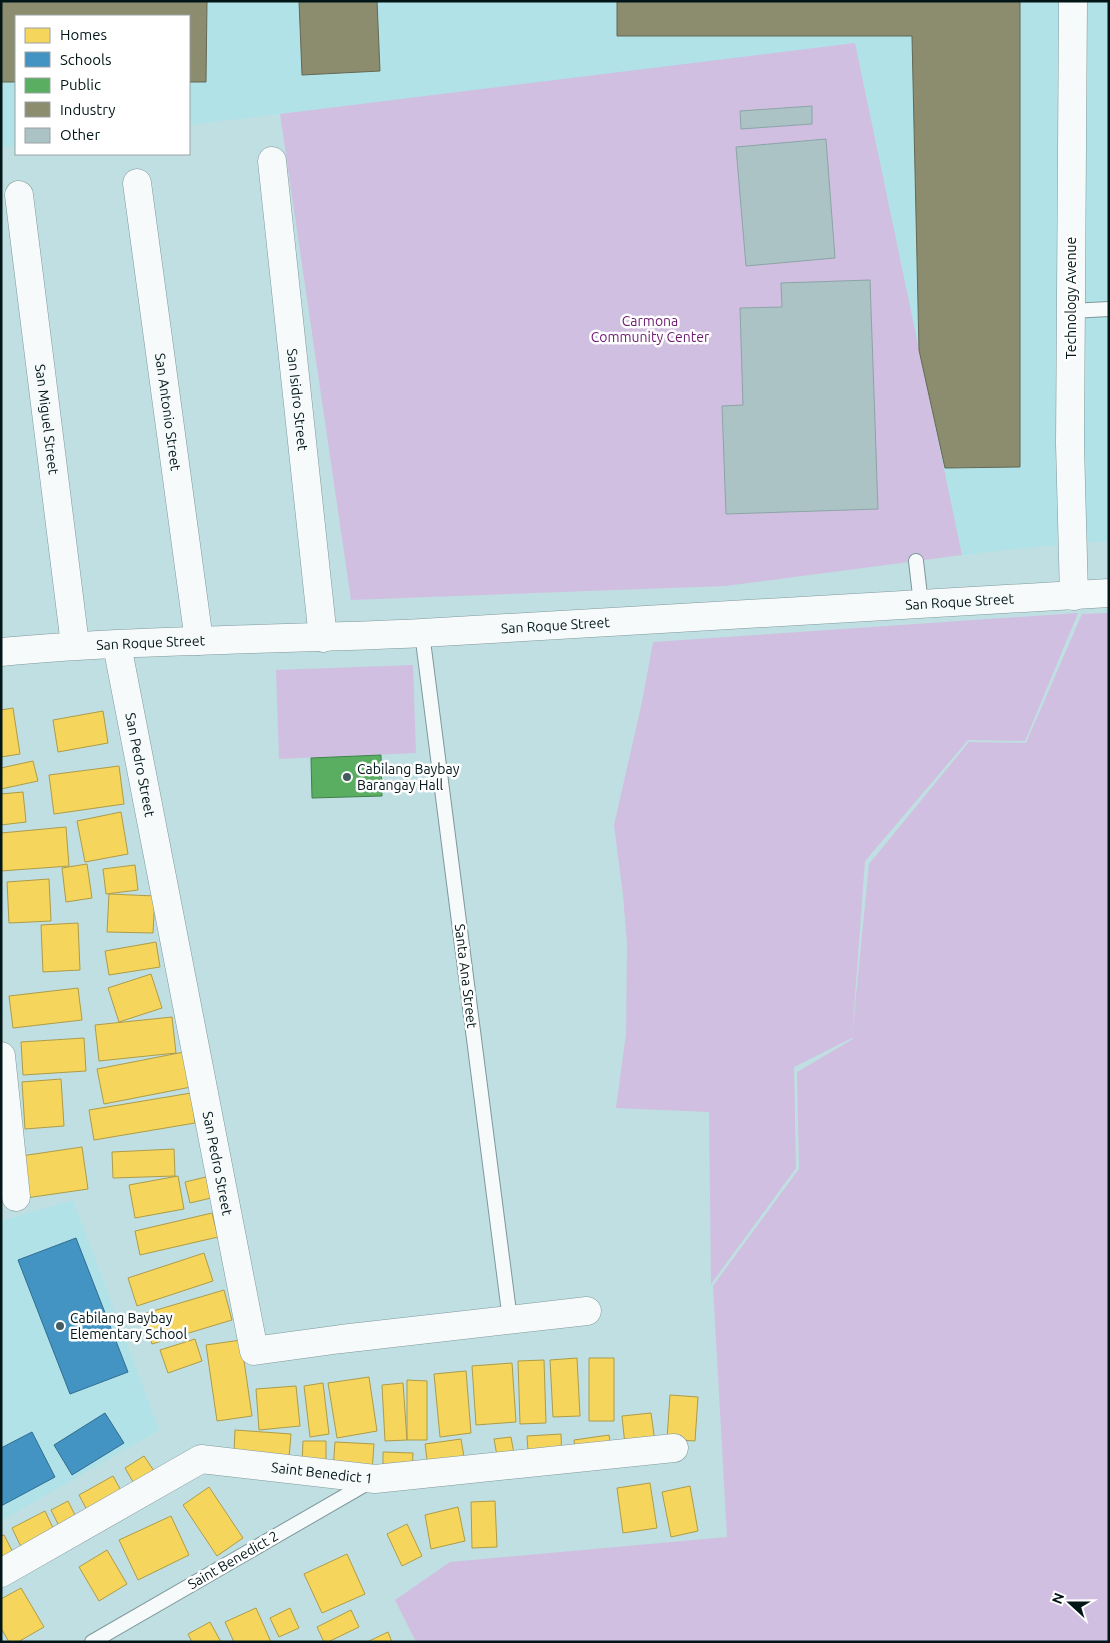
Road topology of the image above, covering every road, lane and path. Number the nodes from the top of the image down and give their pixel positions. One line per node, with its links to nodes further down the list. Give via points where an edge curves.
1 (1073, 1): 6 (street, Technology Avenue)
2 (272, 161): 12 (street, San Isidro Street)
3 (138, 183): 13 (street, San Antonio Street)
4 (19, 195): 14 (street, San Miguel Street)
5 (1109, 310): 6 (lane)
6 (1071, 311): 9 (street, Technology Avenue)
7 (916, 561): 10 (lane)
8 (1109, 593): 9 (street, San Roque Street)
9 (1074, 596): 10 (street, San Roque Street)
10 (921, 604): 11 (street, San Roque Street)
11 (422, 633): 12 (street, San Roque Street); 20 (lane, Santa Ana Street)
12 (323, 638): 13 (street, San Roque Street)
13 (199, 641): 15 (street, San Roque Street)
14 (75, 645): 15 (street, San Roque Street); 16 (street, San Roque Street)
15 (117, 645): 20 (street, San Pedro Street, via 254,1351)
16 (1, 652)
17 (1, 1056): 18 (street)
18 (16, 1197)
19 (587, 1311): 20 (street, San Pedro Street)
20 (510, 1320)
21 (674, 1448): 22 (street, Saint Benedict 1)
22 (374, 1479): 23 (street, Saint Benedict 1, via 201,1459); 24 (lane, Saint Benedict 2)
23 (1, 1573)
24 (92, 1642)

